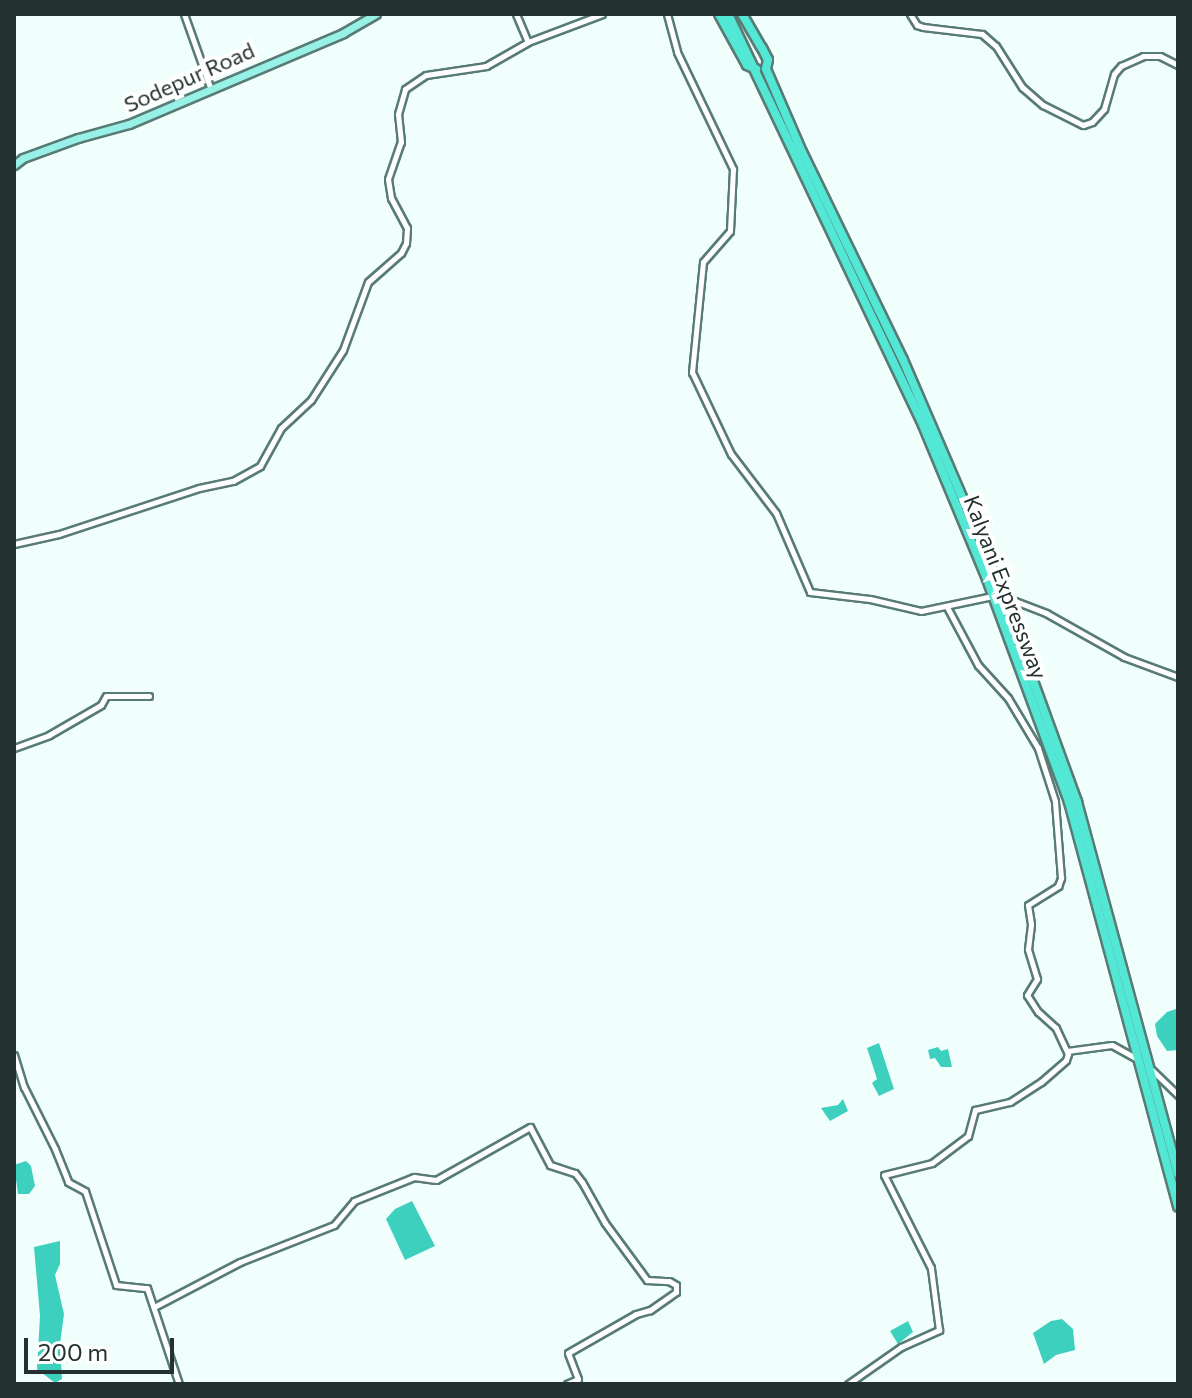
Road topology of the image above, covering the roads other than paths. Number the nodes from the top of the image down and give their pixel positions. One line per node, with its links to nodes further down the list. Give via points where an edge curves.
1 (184, 14): 13 (street)
2 (376, 14): 13 (main road, Sodepur Road, via 343,33)
3 (516, 14): 10 (street)
4 (602, 14): 10 (street)
5 (667, 14): 17 (street, via 679,59 734,176 730,231 703,262 692,372 731,454 776,513 810,592 921,611)
6 (719, 14): 12 (highway, Kalyani Expressway, via 747,65)
7 (728, 14): 12 (highway)
8 (740, 14): 12 (highway)
9 (910, 14): 11 (street, via 923,27 982,34 1022,87 1043,105 1083,125 1104,109 1121,66 1143,56 1160,56)
10 (528, 42): 15 (street, via 486,66 426,75 405,89 398,114 401,142 388,179 391,198 407,228 406,243 368,282 343,350 311,400 281,428 260,466 233,481)
11 (1178, 65)
12 (761, 67): 16 (highway, Kalyani Expressway)
13 (210, 87): 14 (main road, Sodepur Road, via 129,124)
14 (15, 164)
15 (14, 544)
16 (998, 596): 17 (street); 18 (street, via 1016,599 1124,657); 23 (highway, Kalyani Expressway, via 1069,802)
17 (947, 607): 21 (street, via 978,665 1008,698 1038,748 1055,801 1061,878 1058,886 1028,905 1028,949 1037,979 1027,995 1056,1028)
18 (1178, 677)
19 (149, 696): 20 (street, via 106,696 101,705 49,735)
20 (14, 748)
21 (1067, 1051): 23 (street, via 1112,1045); 30 (street, via 1066,1060 1010,1102 975,1110 968,1136 938,1159 884,1175 931,1268 939,1330 901,1347)
22 (14, 1055): 27 (street, via 68,1182 85,1191 116,1285 145,1286)
23 (1145, 1067): 24 (street); 25 (highway, Kalyani Expressway); 26 (highway, Kalyani Expressway)
24 (1178, 1095)
25 (1178, 1173)
26 (1178, 1207)
27 (154, 1307): 28 (street); 29 (street, via 240,1262 334,1225 354,1201 414,1177 436,1180 530,1127 550,1165 575,1173 582,1182 647,1280 676,1285 676,1292 650,1310 568,1353 578,1379)
28 (179, 1384)
29 (567, 1384)
30 (848, 1384)

